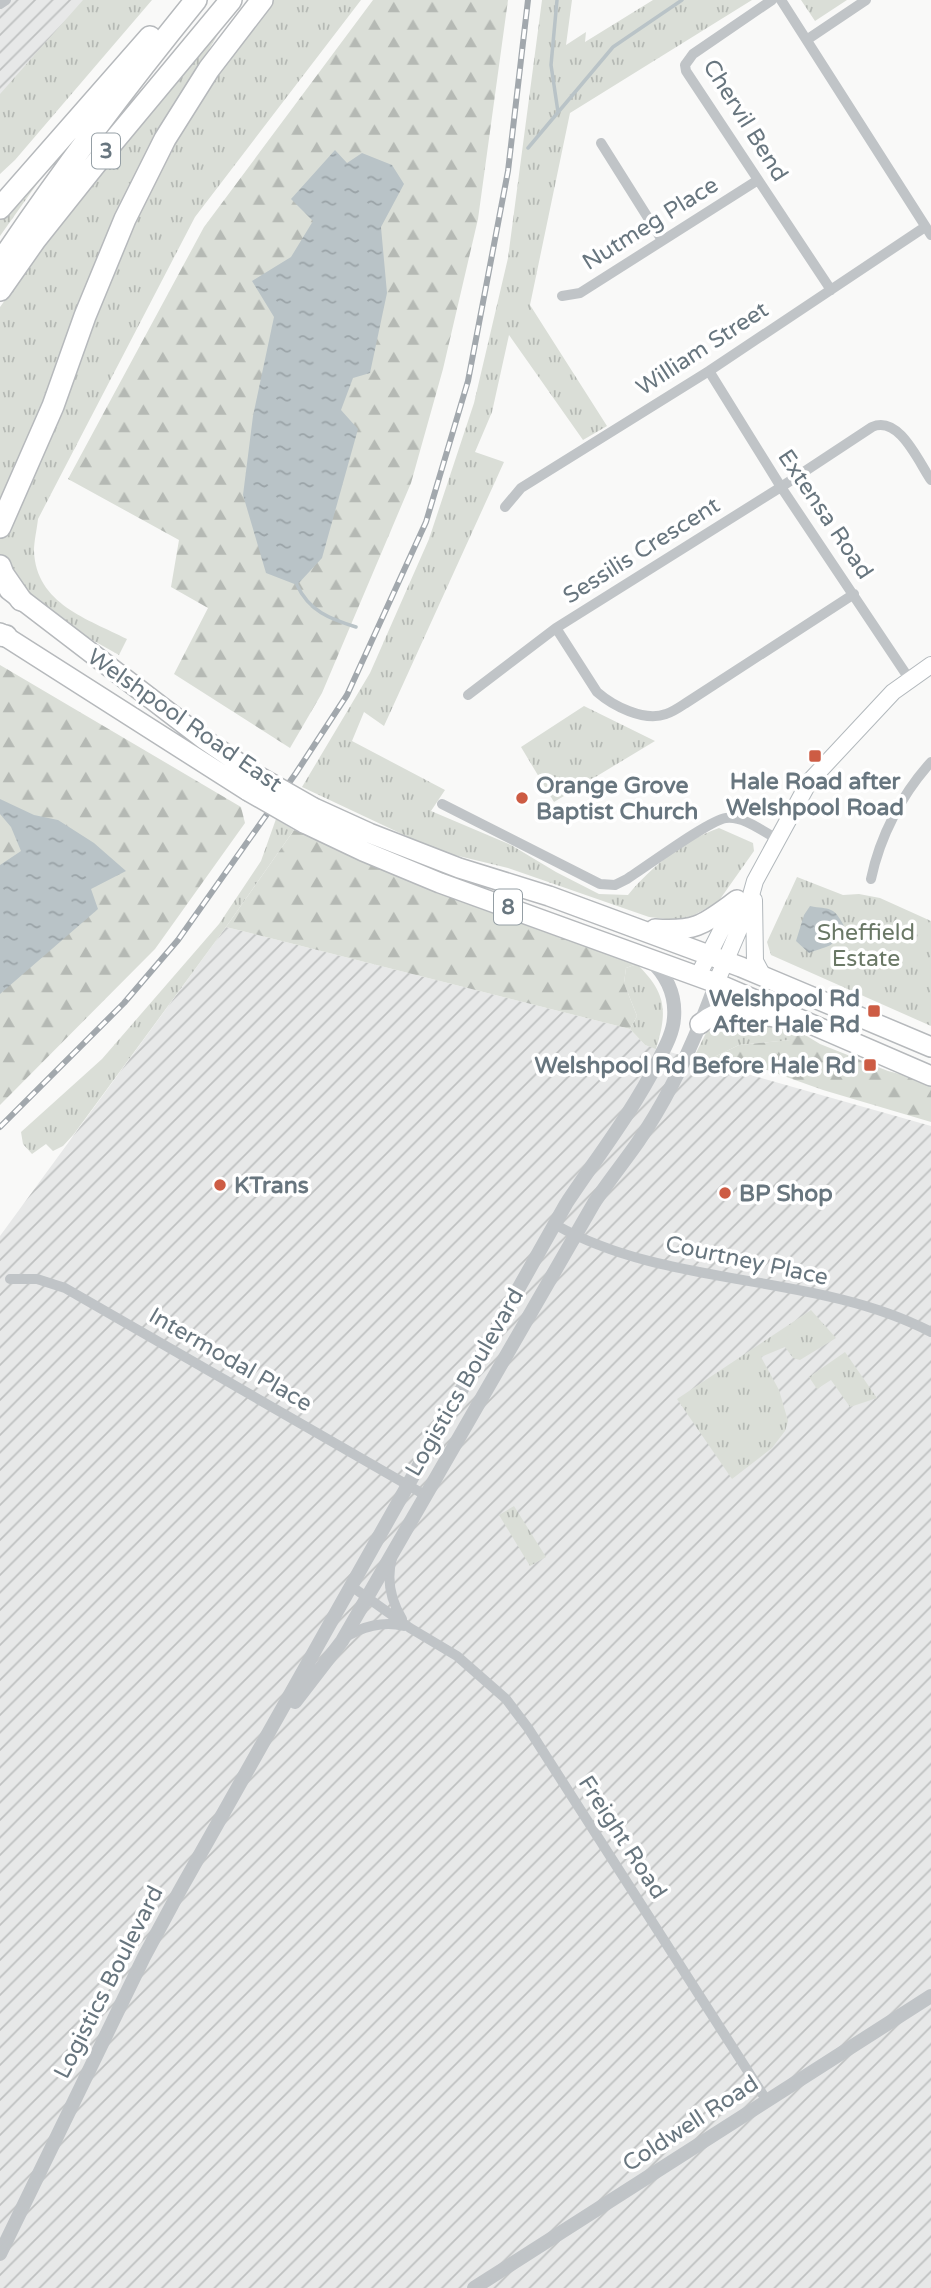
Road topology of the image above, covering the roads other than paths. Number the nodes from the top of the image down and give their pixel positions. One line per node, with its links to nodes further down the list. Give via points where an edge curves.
1 (6, 0): 9 (street)
2 (185, 0): 13 (highway)
3 (195, 0): 16 (highway, 3)
4 (231, 0): 17 (highway, 3)
5 (262, 0): 21 (highway, via 209,69 165,139 115,243)
6 (772, 0): 12 (street, Chervil Bend, via 693,54 685,65)
7 (781, 0): 10 (street)
8 (866, 0): 10 (street)
9 (0, 4)
10 (808, 39): 14 (street)
11 (601, 142): 15 (street)
12 (758, 180): 15 (street, Nutmeg Place); 18 (street, Chervil Bend)
13 (0, 208)
14 (928, 231): 18 (street, William Street)
15 (662, 240): 19 (street, Nutmeg Place, via 576,295)
16 (0, 263)
17 (0, 290)
18 (831, 290): 20 (street, William Street)
19 (562, 296)
20 (709, 371): 23 (street, Extensa Road); 24 (street, William Street, via 521,488)
21 (28, 467): 25 (highway); 26 (highway)
22 (931, 480): 23 (street, Sessilis Crescent, via 897,430 882,424)
23 (781, 487): 29 (street, Extensa Road); 31 (street, Sessilis Crescent)
24 (505, 507)
25 (0, 514)
26 (0, 527)
27 (0, 566): 30 (highway)
28 (0, 583): 30 (highway, Welshpool Road East / 8)
29 (854, 594): 31 (street, Sessilis Crescent, via 665,715 641,714 605,699); 34 (street, Extensa Road)
30 (21, 600): 37 (highway, Welshpool Road East / 8, via 205,740)
31 (556, 628): 35 (street)
32 (2, 635): 37 (highway, Welshpool Road East / 8)
33 (931, 665): 34 (main road)
34 (910, 680): 40 (main road, via 893,692 809,782)
35 (468, 695)
36 (931, 761): 41 (street, via 905,795 880,846)
37 (253, 784): 39 (highway, Welshpool Road East / 8, bridge)
38 (442, 804): 40 (street, via 600,884 615,885 627,879 726,818 744,821)
39 (309, 816): 43 (highway, Welshpool Road East / 8); 44 (highway, Welshpool Road East / 8, via 363,851 440,883)
40 (777, 839): 42 (main road)
41 (871, 879)
42 (748, 890): 43 (highway, via 693,928); 45 (main road); 46 (main road, via 755,918 755,961)
43 (636, 928): 45 (highway, Welshpool Road East / 8)
44 (646, 956): 47 (highway, Welshpool Road East / 8); 51 (street, Logistics Boulevard, via 671,992 675,1014 666,1043 644,1088)
45 (716, 958): 46 (highway, Welshpool Road East / 8); 47 (main road)
46 (763, 976): 49 (highway, Welshpool Road East / 8)
47 (707, 979): 48 (street, Logistics Boulevard); 50 (highway, Welshpool Road East / 8)
48 (700, 1024): 50 (highway, 8, via 720,1010 761,1014 887,1068); 52 (street, Logistics Boulevard, via 655,1115)
49 (931, 1047)
50 (923, 1073)
51 (556, 1225): 52 (street, Courtney Place); 55 (street, Logistics Boulevard)
52 (576, 1236): 54 (street, Courtney Place, via 639,1259 867,1306); 56 (street, Logistics Boulevard)
53 (10, 1279): 55 (street, Intermodal Place, via 37,1279 65,1287)
54 (931, 1332)
55 (408, 1486): 56 (street, Intermodal Place); 58 (street, Logistics Boulevard)
56 (425, 1495): 57 (street, Logistics Boulevard)
57 (398, 1542): 59 (street, Logistics Boulevard); 60 (street, Freight Road, via 389,1582 392,1600)
58 (351, 1586): 59 (street, Freight Road); 62 (street, Logistics Boulevard)
59 (368, 1596): 60 (street, Freight Road); 61 (street, Logistics Boulevard)
60 (410, 1628): 61 (street, Freight Road, via 378,1625); 64 (street, Freight Road, via 483,1677 528,1728)
61 (343, 1639): 62 (street, Logistics Boulevard)
62 (269, 1736): 65 (street, Logistics Boulevard, via 144,1957)
63 (931, 1996): 64 (street, Coldwell Road)
64 (767, 2101): 66 (street, Coldwell Road)
65 (0, 2254)
66 (474, 2288)

